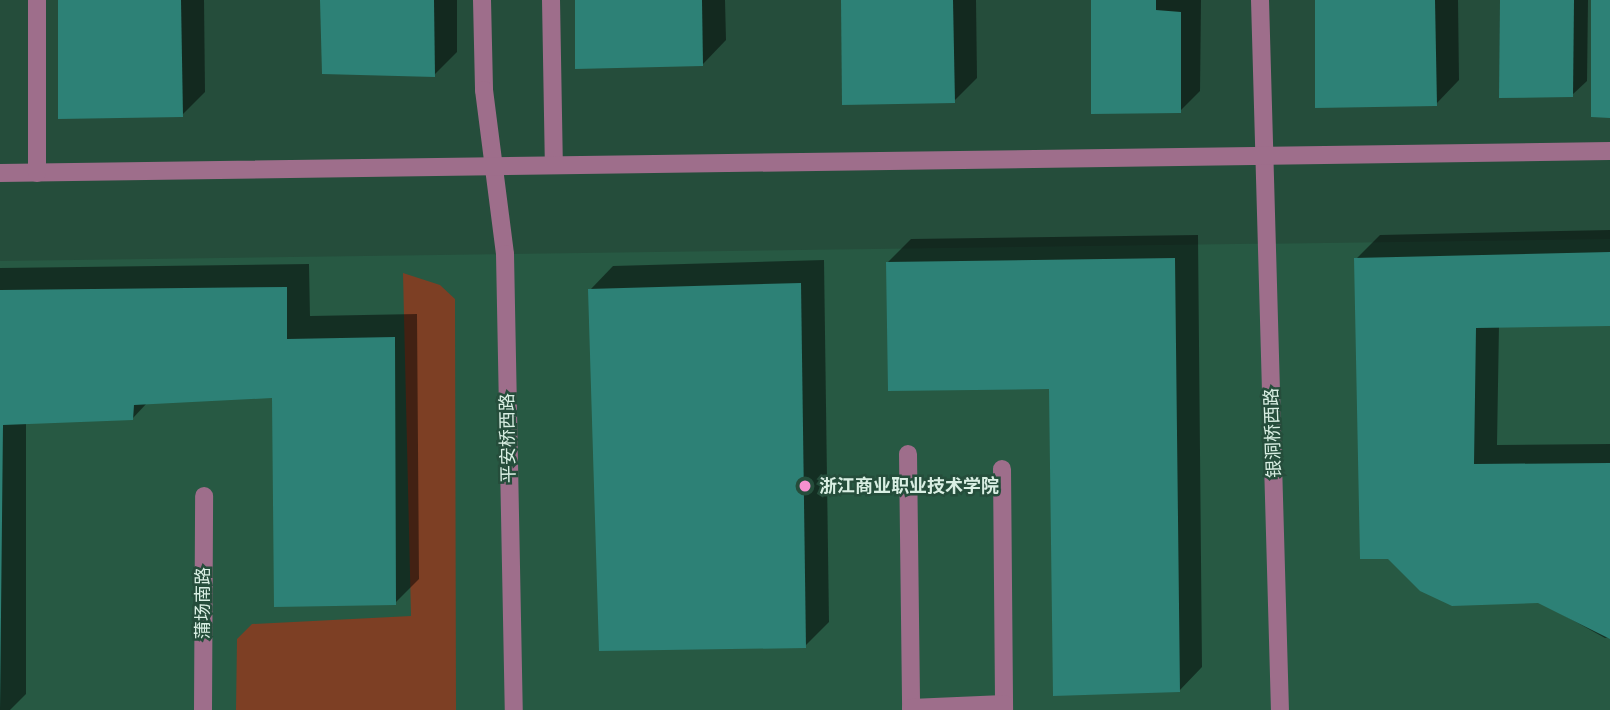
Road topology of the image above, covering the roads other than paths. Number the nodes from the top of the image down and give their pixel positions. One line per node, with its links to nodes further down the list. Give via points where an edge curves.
1 (37, 0): 10 (street)
2 (482, 0): 7 (street, 平安桥西路, via 484,90)
3 (551, 0): 8 (street)
4 (1260, 0): 6 (street, 银洞桥西路)
5 (1610, 151): 6 (street)
6 (1265, 156): 8 (street); 18 (street, 银洞桥西路)
7 (496, 165): 8 (street); 10 (street); 17 (street, 平安桥西路, via 505,254)
8 (554, 165)
9 (0, 173): 10 (street)
10 (37, 173)
11 (908, 454): 15 (street)
12 (1002, 469): 14 (street)
13 (204, 496): 16 (street, 蒲场南路)
14 (1004, 707): 15 (street)
15 (911, 709)
16 (203, 710)
17 (514, 710)
18 (1280, 710)

